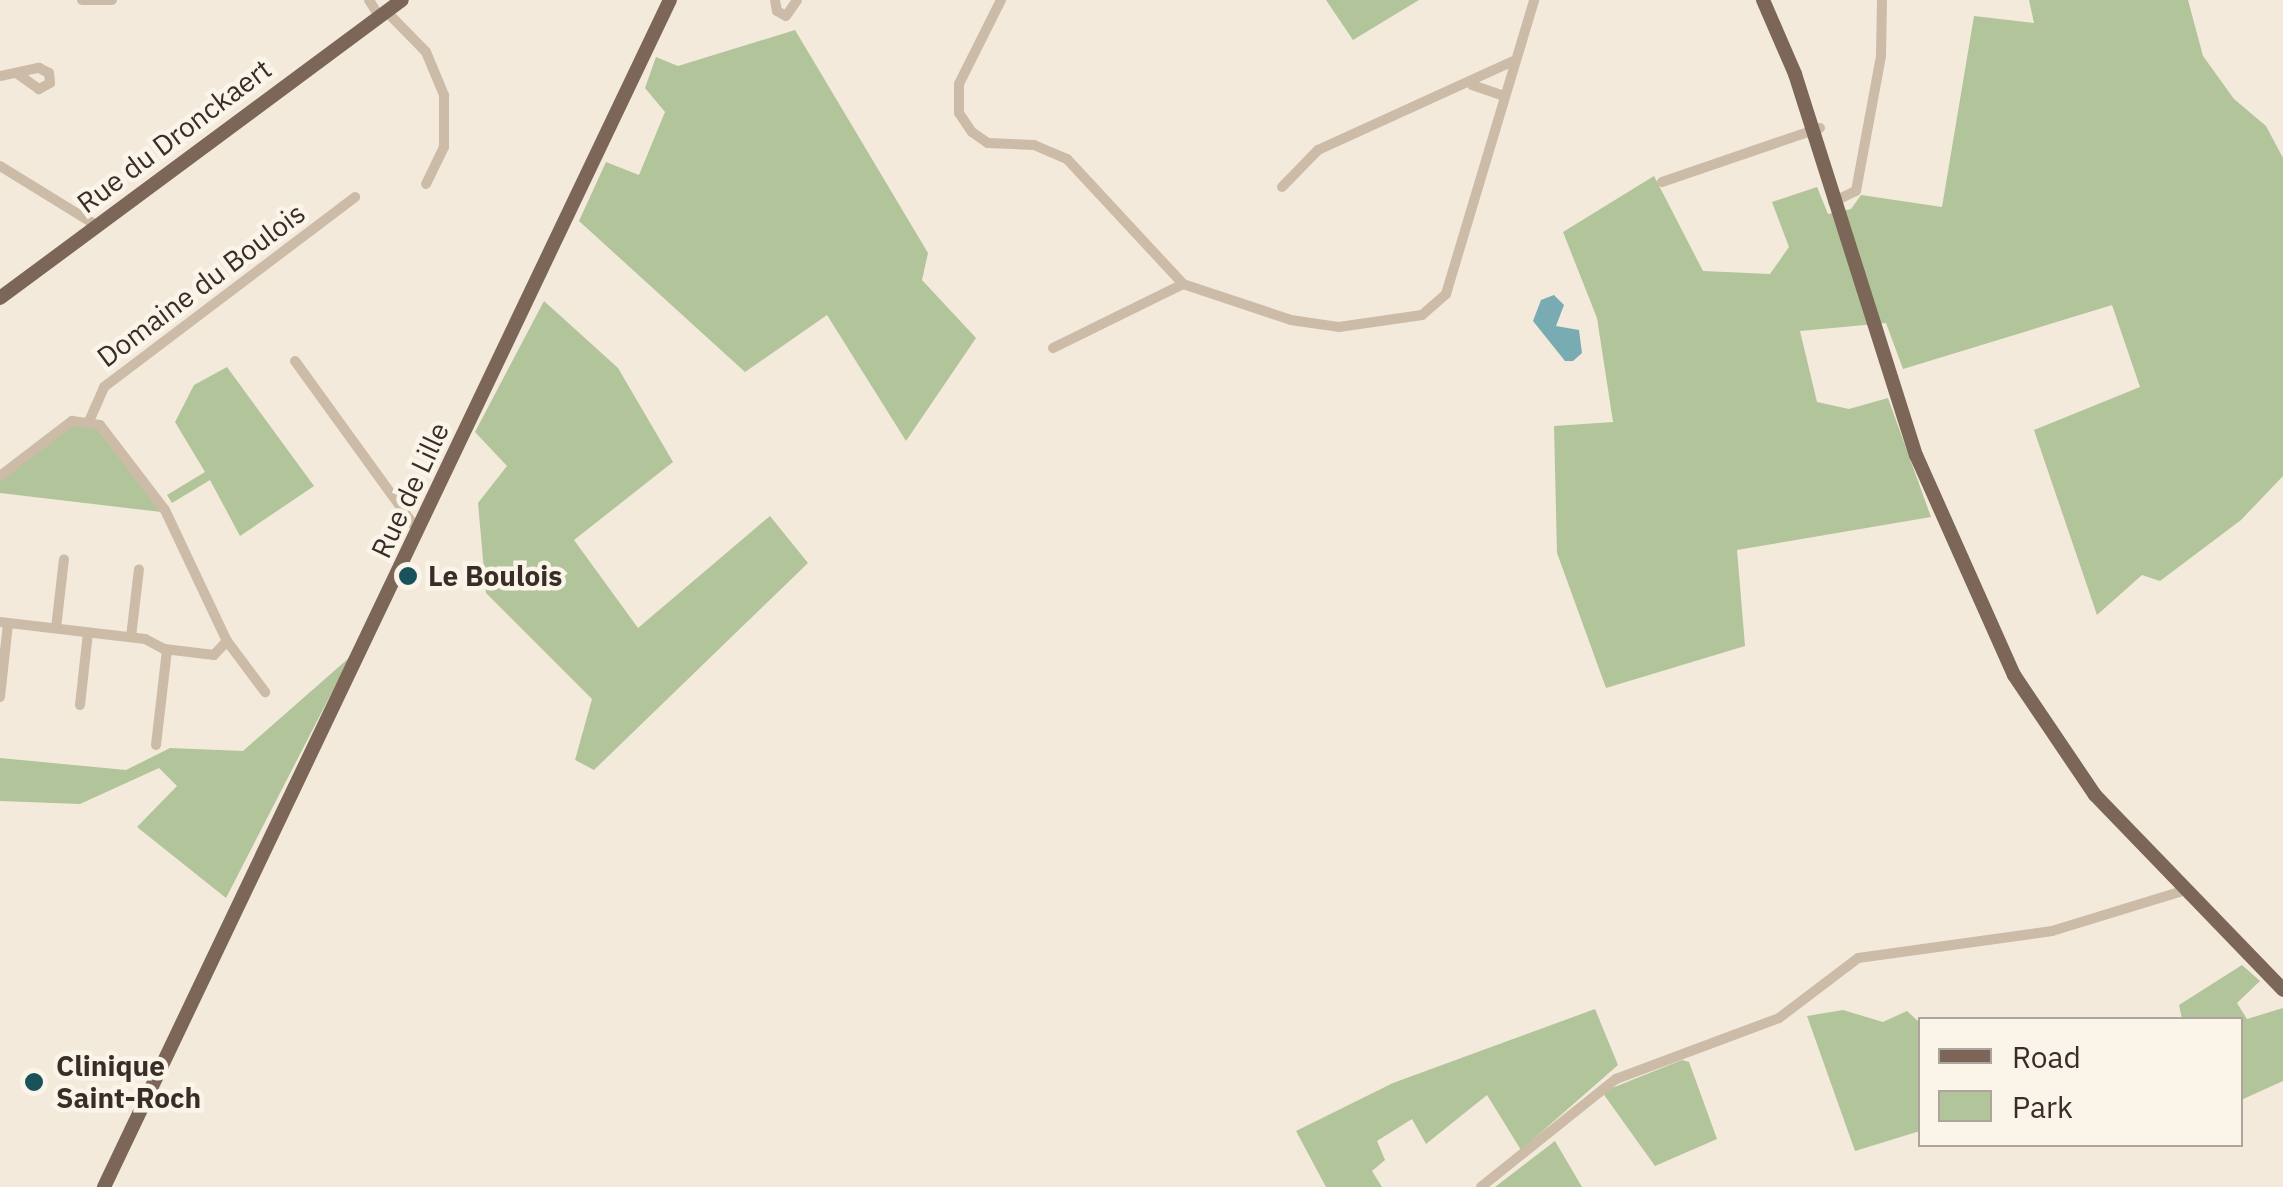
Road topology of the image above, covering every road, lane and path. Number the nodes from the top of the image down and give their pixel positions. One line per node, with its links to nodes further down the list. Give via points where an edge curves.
1 (82, 0): 2 (street)
2 (112, 0)
3 (369, 0): 12 (street)
4 (402, 0): 12 (main road, Rue du Dronckaert)
5 (670, 0): 32 (main road, Rue de Lille)
6 (775, 0): 7 (street, via 786,16)
7 (797, 0)
8 (1001, 0): 26 (street, via 959,84 966,126 988,143 1034,145 1067,159)
9 (1534, 0): 13 (street)
10 (1765, 0): 18 (main road)
11 (1882, 0): 24 (street, via 1883,44 1856,190)
12 (382, 13): 21 (street, via 426,52 444,95 444,147); 25 (main road, Rue du Dronckaert)
13 (1513, 61): 16 (street); 17 (street)
14 (16, 73): 15 (street)
15 (0, 76)
16 (1466, 86): 17 (street); 22 (street, via 1318,150)
17 (1504, 96): 26 (street, via 1462,256 1446,294 1428,312 1325,326)
18 (1816, 129): 20 (street); 24 (main road)
19 (0, 166): 25 (street)
20 (1662, 182)
21 (426, 184)
22 (1282, 187)
23 (355, 197): 30 (street, Domaine du Boulois, via 100,390)
24 (1837, 200): 45 (main road, via 1883,357 1948,535 2022,691 2082,780)
25 (96, 225): 27 (main road, Rue du Dronckaert)
26 (1183, 284): 28 (street)
27 (0, 298)
28 (1053, 348)
29 (295, 361): 32 (street)
30 (90, 419): 31 (street, via 69,423); 39 (street, via 164,510)
31 (0, 476)
32 (418, 531): 47 (main road, Rue de Lille)
33 (64, 559): 36 (street)
34 (139, 569): 38 (street)
35 (4, 623): 36 (street); 42 (street)
36 (56, 628): 37 (street)
37 (88, 632): 38 (street); 43 (street)
38 (132, 637): 40 (street)
39 (227, 641): 40 (street, via 216,655); 41 (street)
40 (167, 650): 44 (street)
41 (265, 692)
42 (0, 697)
43 (80, 704)
44 (156, 745)
45 (2186, 890): 46 (main road); 50 (street, via 2052,931 1858,958 1779,1018 1616,1079)
46 (2283, 990)
47 (196, 1002): 48 (main road, Rue de Lille); 49 (main road, Rue de Lille)
48 (104, 1187)
49 (113, 1187)
50 (1480, 1187)

